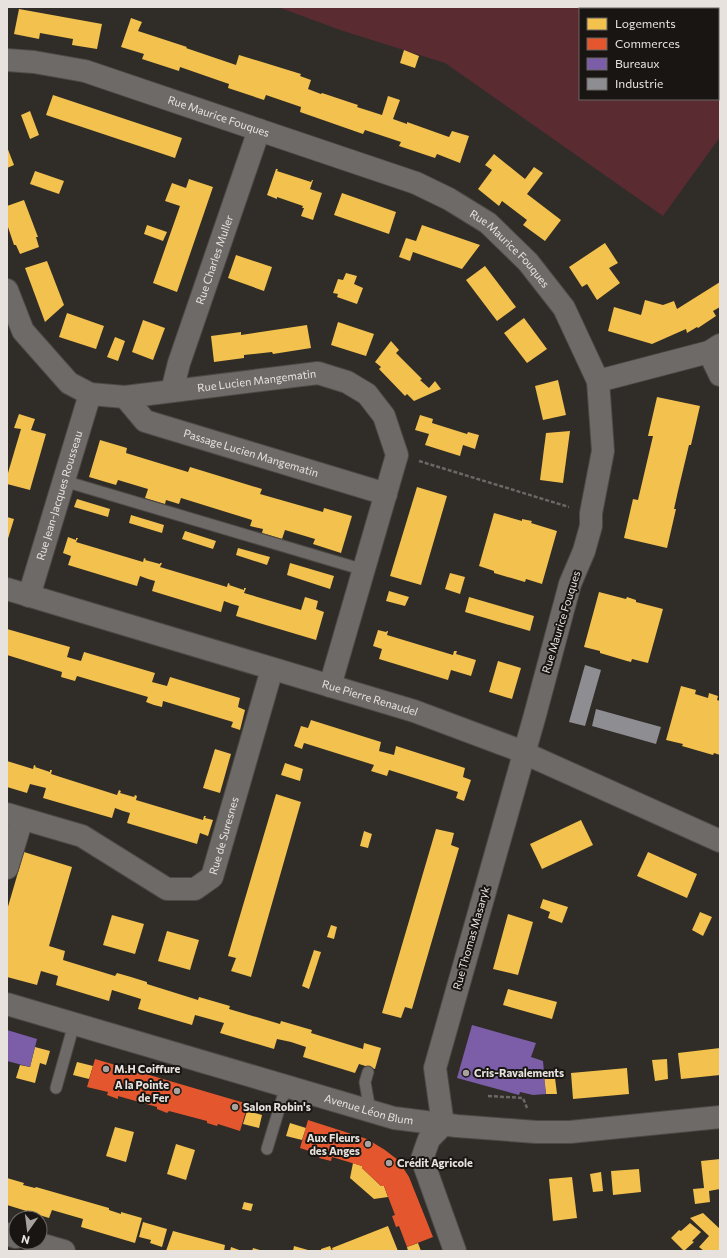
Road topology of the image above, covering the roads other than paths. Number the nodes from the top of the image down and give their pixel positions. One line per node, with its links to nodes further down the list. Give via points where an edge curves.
1 (7, 60): 2 (street, Rue Maurice Fouques, via 85,71)
2 (260, 130): 6 (street, Rue Maurice Fouques, via 416,184 449,199 488,223 528,262 564,308); 7 (street, Rue Charles Muller, via 179,363)
3 (7, 290): 8 (street, Rue Lucien Mangematin, via 23,331 69,383)
4 (714, 348): 5 (street); 6 (street)
5 (720, 375)
6 (598, 381): 17 (street, Rue Maurice Fouques, via 603,451 591,513 591,526 570,584)
7 (172, 391): 9 (street, Rue Lucien Mangematin); 11 (street, Rue Lucien Mangematin, via 318,373 347,382 367,394 384,416 397,455)
8 (90, 394): 9 (street, Rue Lucien Mangematin); 10 (street, Rue Jean-Jacques Rousseau)
9 (125, 397): 11 (street, Passage Lucien Mangematin, via 145,420)
10 (64, 481): 12 (lane); 14 (street, Rue Jean-Jacques Rousseau)
11 (386, 494): 12 (street, Rue Lucien Mangematin)
12 (364, 570): 16 (street, Rue Lucien Mangematin)
13 (7, 589): 14 (street, Rue Pierre Renaudel)
14 (30, 596): 15 (street, Rue Pierre Renaudel)
15 (272, 669): 16 (street, Rue Pierre Renaudel); 18 (street, Rue de Suresnes, via 212,877 195,888 167,889 82,836)
16 (330, 686): 17 (street, Rue Pierre Renaudel, via 414,711)
17 (523, 752): 19 (street, Rue Pierre Renaudel); 28 (street, Rue Thomas Masaryk, via 435,1068)
18 (15, 816): 20 (street)
19 (720, 841)
20 (7, 868)
21 (7, 1004): 22 (street, Avenue Léon Blum)
22 (74, 1024): 24 (street, Avenue Léon Blum); 25 (lane)
23 (368, 1072): 26 (lane, via 365,1082)
24 (286, 1086): 26 (street, Avenue Léon Blum); 29 (lane)
25 (56, 1088)
26 (370, 1111): 28 (street, Avenue Léon Blum, via 394,1118)
27 (720, 1117): 28 (street, Avenue Léon Blum, via 570,1132)
28 (443, 1125): 32 (street, via 429,1139 422,1159)
29 (267, 1149)
30 (48, 1246): 31 (street)
31 (64, 1251)
32 (455, 1251)

